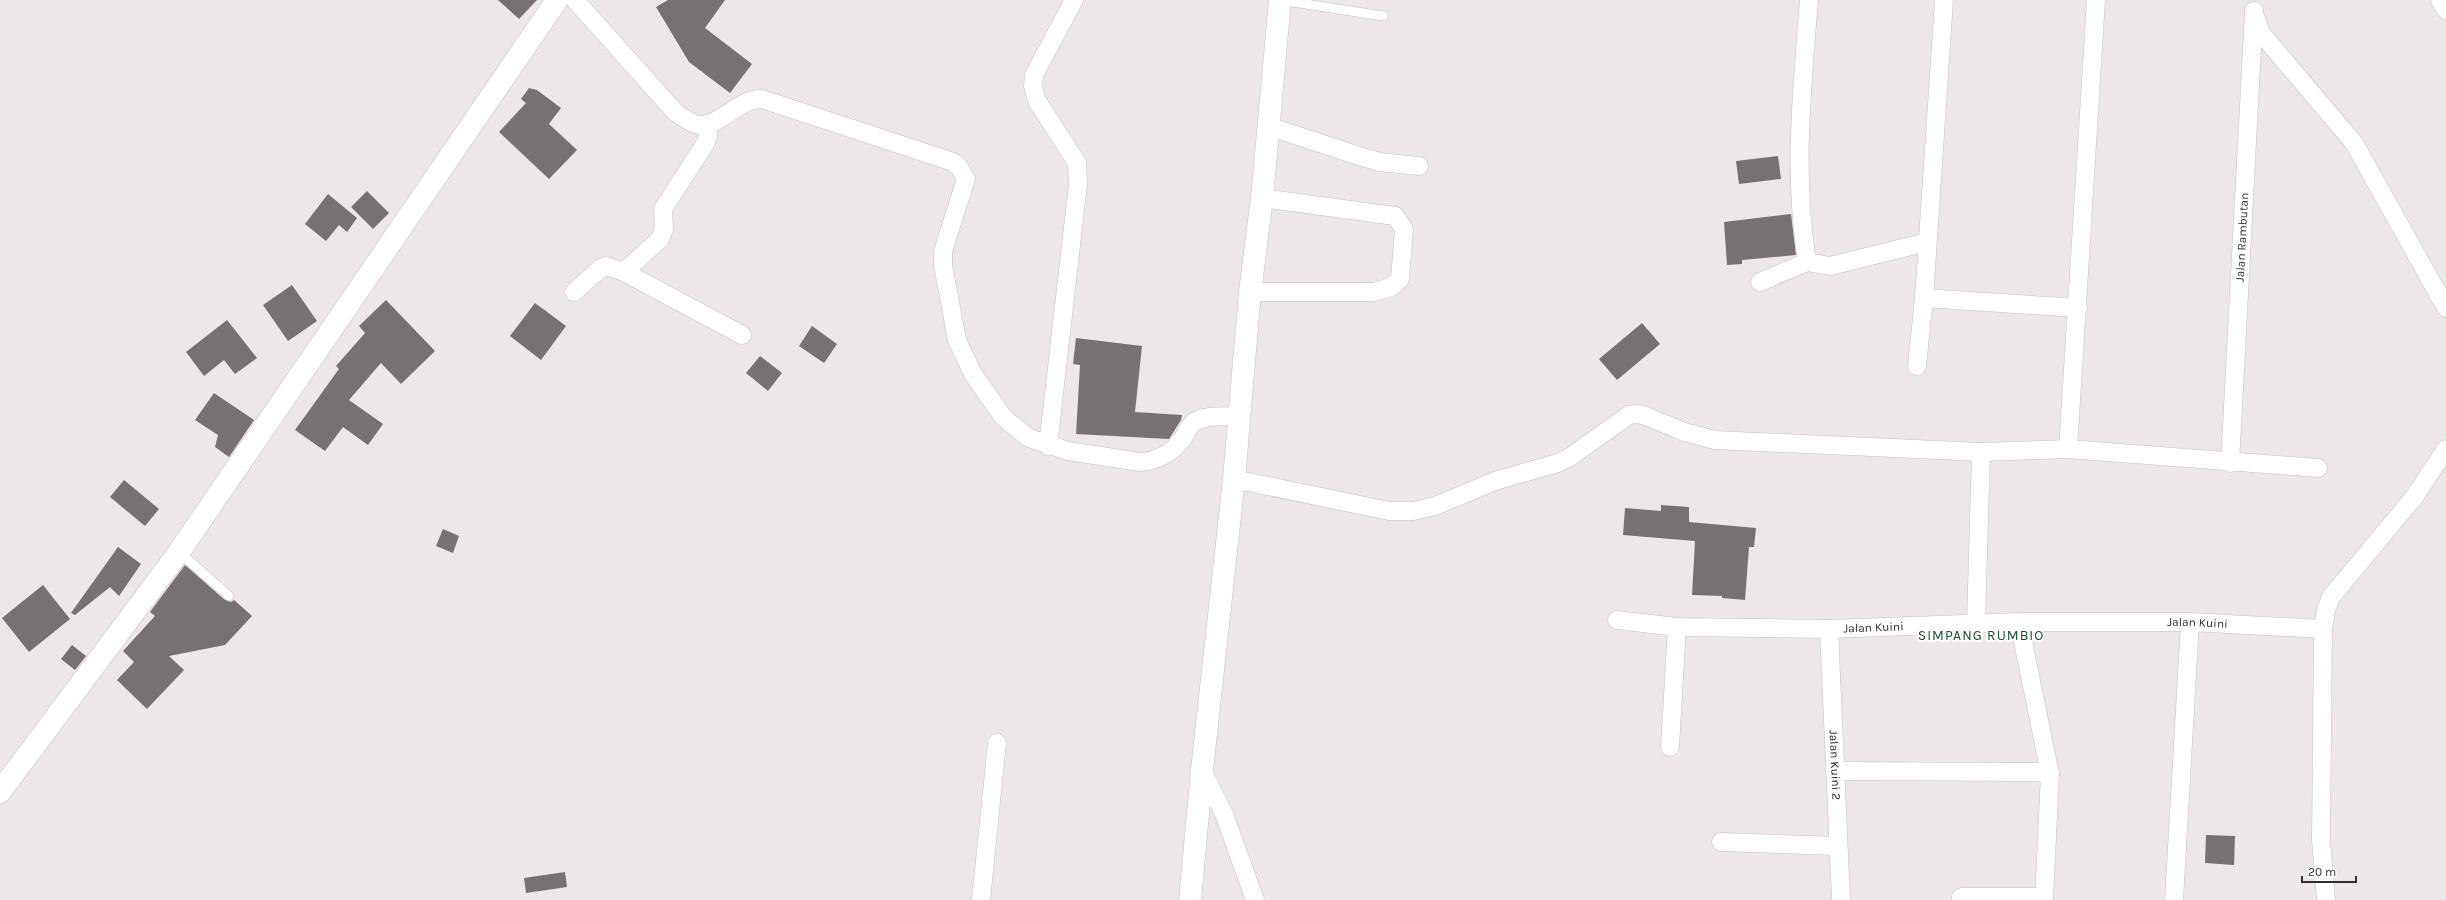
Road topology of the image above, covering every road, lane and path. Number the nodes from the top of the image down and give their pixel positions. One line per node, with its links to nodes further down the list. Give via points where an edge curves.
1 (557, 0): 35 (street)
2 (575, 0): 12 (street, via 676,113 698,125)
3 (1074, 0): 28 (street, via 1034,75 1033,86 1037,101 1077,163 1078,184)
4 (1280, 0): 11 (lane); 13 (street)
5 (1809, 0): 17 (street, via 1798,151 1802,226)
6 (1944, 0): 16 (street)
7 (2096, 0): 23 (street)
8 (2440, 0): 10 (street)
9 (2254, 6): 24 (street, via 2261,33 2354,142); 32 (street, Jalan Rambutan)
10 (2446, 10)
11 (1383, 16)
12 (707, 124): 18 (street, via 708,137 705,144 663,209 662,235); 28 (street, via 753,98 762,99 945,159 959,166 966,179 943,252 942,265 957,340 973,374 1004,418 1029,438)
13 (1268, 126): 14 (street, via 1366,158); 15 (street)
14 (1419, 166)
15 (1262, 198): 21 (street); 21 (street, via 1395,216 1404,229 1400,279 1391,287 1374,292)
16 (1927, 242): 17 (street, via 1830,266); 22 (street)
17 (1807, 262): 19 (street)
18 (624, 272): 20 (street, via 606,266); 25 (street)
19 (1760, 282)
20 (574, 292)
21 (1250, 292): 27 (street)
22 (1924, 298): 23 (street); 26 (street)
23 (2078, 308): 29 (street)
24 (2446, 308)
25 (742, 335)
26 (1917, 366)
27 (1239, 416): 28 (street, via 1204,418 1195,422 1180,442 1151,461 1140,462); 34 (street)
28 (1048, 446)
29 (2068, 449): 31 (street); 32 (street)
30 (2446, 449): 43 (street, via 2415,496 2331,597)
31 (1981, 452): 34 (street, via 1716,440 1684,432 1638,414 1628,415 1558,464 1495,481 1435,506 1413,511 1389,511); 38 (street)
32 (2230, 463): 33 (street)
33 (2318, 468)
34 (1234, 479): 46 (street)
35 (180, 552): 36 (lane); 49 (street)
36 (229, 596)
37 (1617, 620): 41 (street, Jalan Kuini)
38 (1976, 622): 39 (street, Jalan Kuini); 42 (street, Jalan Kuini)
39 (2019, 622): 40 (street, Jalan Kuini); 48 (street)
40 (2190, 622): 43 (street, Jalan Kuini); 58 (street)
41 (1677, 627): 42 (street, Jalan Kuini); 45 (street)
42 (1829, 629): 47 (street, Jalan Kuini 2)
43 (2323, 629): 59 (street, via 2321,840)
44 (997, 743): 54 (street)
45 (1670, 747)
46 (1202, 770): 55 (street); 56 (street, via 1226,819)
47 (1835, 771): 48 (street); 51 (street, Jalan Kuini 2)
48 (2050, 774): 53 (street)
49 (0, 792)
50 (1721, 842): 51 (street)
51 (1838, 846): 57 (street, Jalan Kuini 2)
52 (1961, 897): 53 (street)
53 (2044, 898)
54 (981, 900)
55 (1190, 900)
56 (1255, 900)
57 (1841, 900)
58 (2174, 900)
59 (2326, 900)

